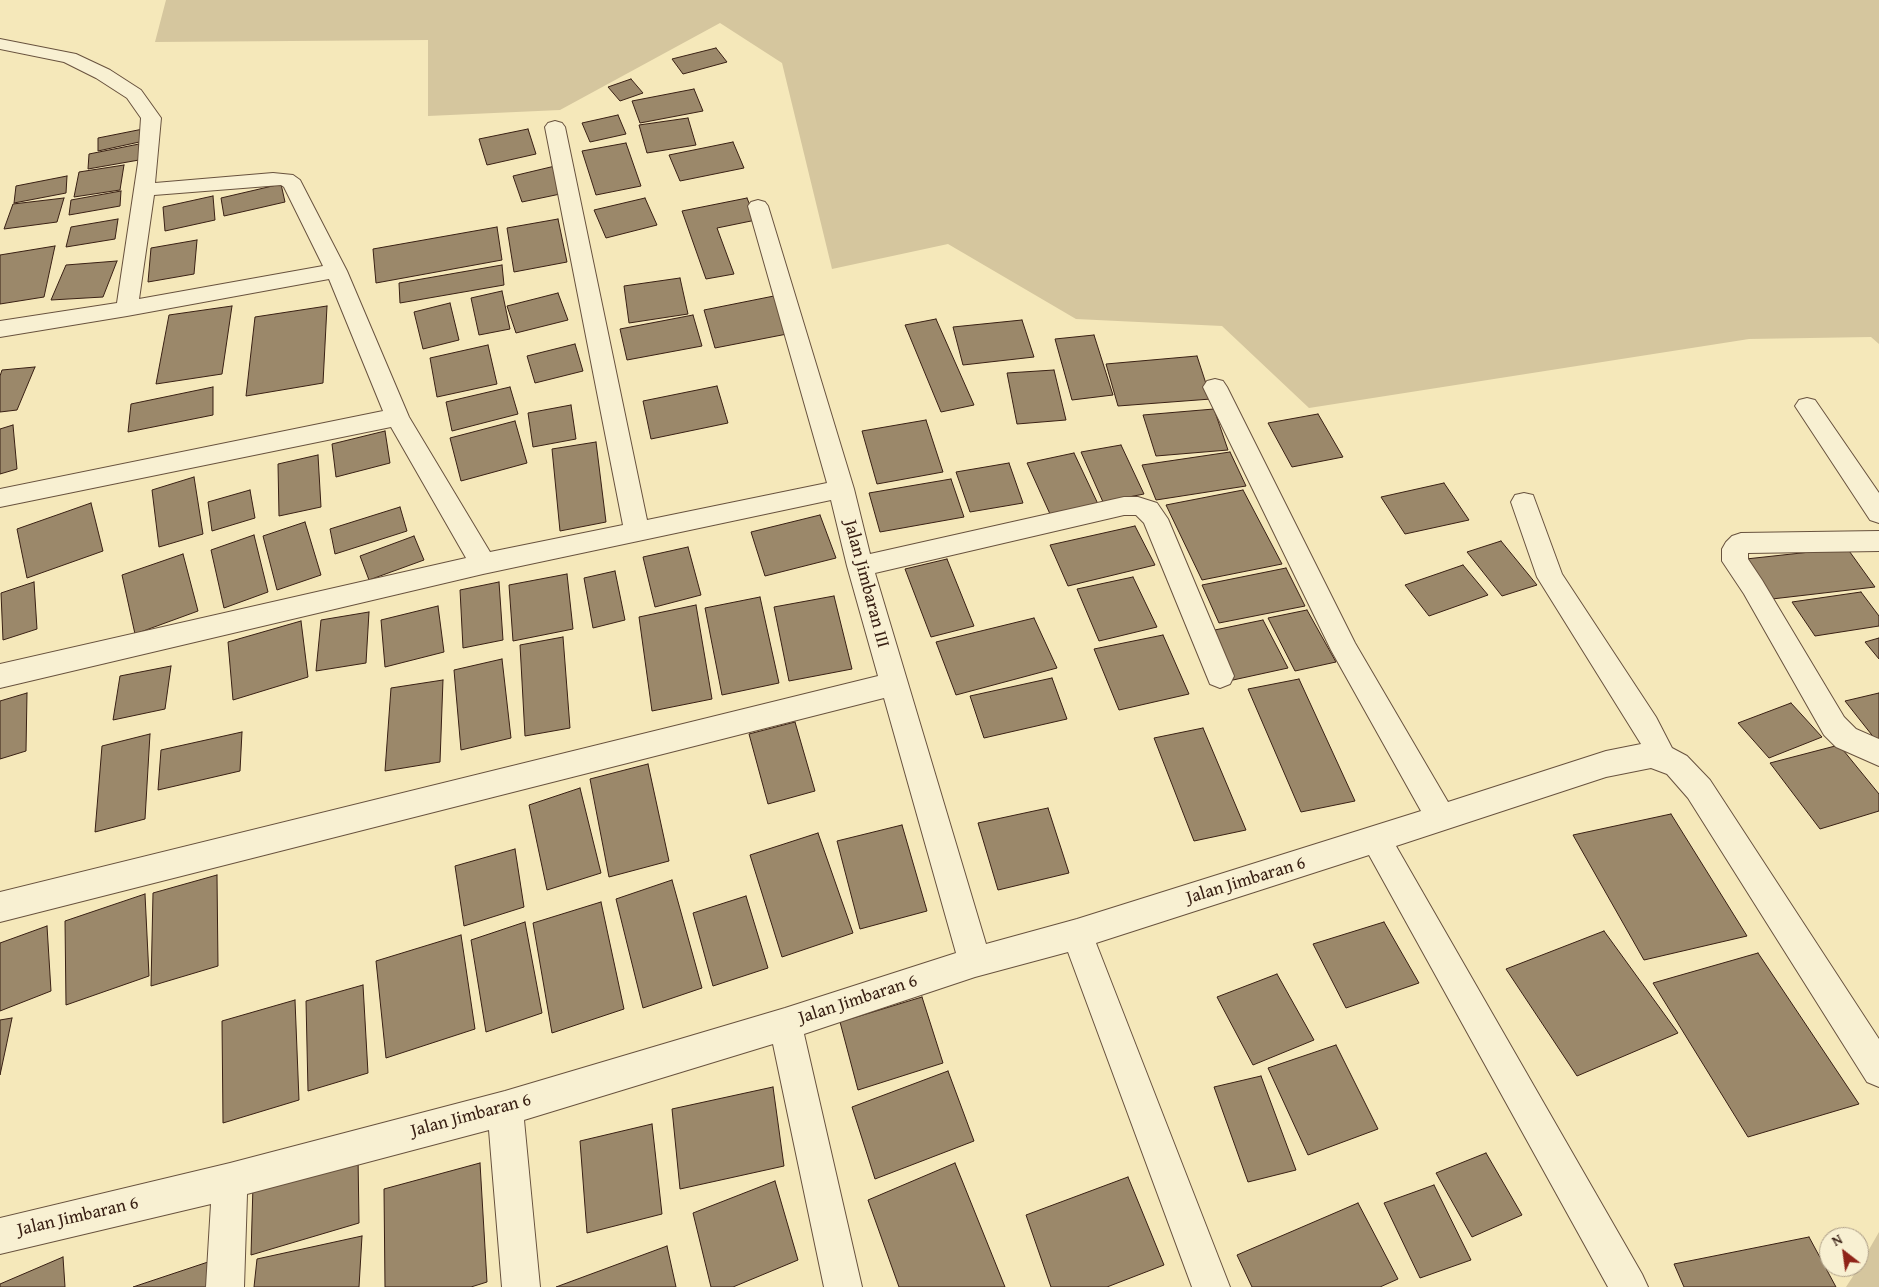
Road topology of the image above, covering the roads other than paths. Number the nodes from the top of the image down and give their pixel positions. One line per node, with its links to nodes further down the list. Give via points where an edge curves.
1 (0, 44): 3 (street, via 69,58 134,94 151,118)
2 (556, 127): 15 (street)
3 (144, 190): 5 (street, via 288,180 296,188); 6 (street)
4 (758, 206): 11 (street, Jalan Jimbaran III)
5 (336, 271): 6 (street); 10 (street)
6 (127, 309): 7 (street)
7 (0, 328)
8 (1215, 387): 24 (street, via 1345,650)
9 (1807, 406): 14 (street)
10 (398, 417): 12 (street); 17 (street)
11 (841, 489): 15 (street); 18 (street, Jalan Jimbaran III)
12 (0, 498)
13 (1524, 502): 23 (street, via 1550,577 1646,726)
14 (1879, 513)
15 (637, 532): 17 (street)
16 (1879, 541): 22 (street, via 1742,543 1735,549 1735,561 1834,726 1846,738)
17 (482, 564): 19 (street)
18 (860, 566): 20 (street, via 1124,506 1138,506 1148,510 1155,519); 21 (street, Jalan Jimbaran III)
19 (0, 676)
20 (1220, 676)
21 (894, 684): 26 (street); 28 (street, Jalan Jimbaran III)
22 (1879, 753)
23 (1662, 757): 24 (street, Jalan Jimbaran 6, via 1651,755 1606,764); 30 (street, via 1677,765 1699,789)
24 (1441, 817): 25 (street, Jalan Jimbaran 6)
25 (1376, 839): 27 (street, Jalan Jimbaran 6); 38 (street)
26 (0, 907)
27 (1077, 934): 28 (street, Jalan Jimbaran 6); 37 (street)
28 (975, 962): 29 (street, Jalan Jimbaran 6)
29 (785, 1024): 31 (street, Jalan Jimbaran 6); 36 (street)
30 (1879, 1070)
31 (505, 1108): 32 (street, Jalan Jimbaran 6); 35 (street)
32 (230, 1181): 33 (street, Jalan Jimbaran 6); 34 (street)
33 (0, 1236)
34 (225, 1287)
35 (520, 1287)
36 (844, 1287)
37 (1211, 1287)
38 (1629, 1287)

